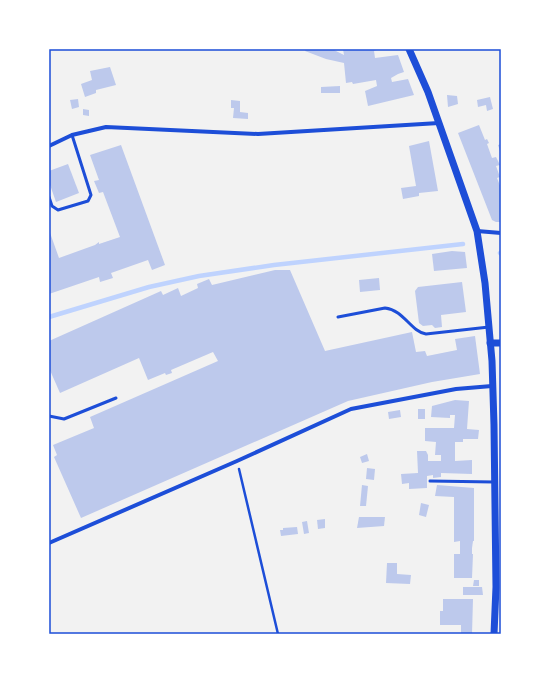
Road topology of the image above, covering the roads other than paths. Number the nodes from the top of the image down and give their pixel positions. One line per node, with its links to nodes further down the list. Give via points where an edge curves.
1 (409, 49): 2 (street, via 421,73)
2 (439, 123): 3 (street, via 258,134 106,127); 6 (street)
3 (72, 134): 4 (street); 5 (lane, via 90,198 88,201 58,210 52,206)
4 (49, 146)
5 (49, 197)
6 (477, 231): 7 (street); 9 (street)
7 (501, 233)
8 (338, 317): 9 (lane, via 385,308 397,312 426,334)
9 (489, 327): 10 (street)
10 (490, 343): 11 (street); 12 (street)
11 (501, 343)
12 (492, 386): 16 (street); 17 (street, via 456,389 351,409)
13 (116, 398): 14 (lane, via 64,419)
14 (49, 416)
15 (430, 480): 16 (lane)
16 (494, 482): 18 (street)
17 (49, 543)
18 (494, 634)

